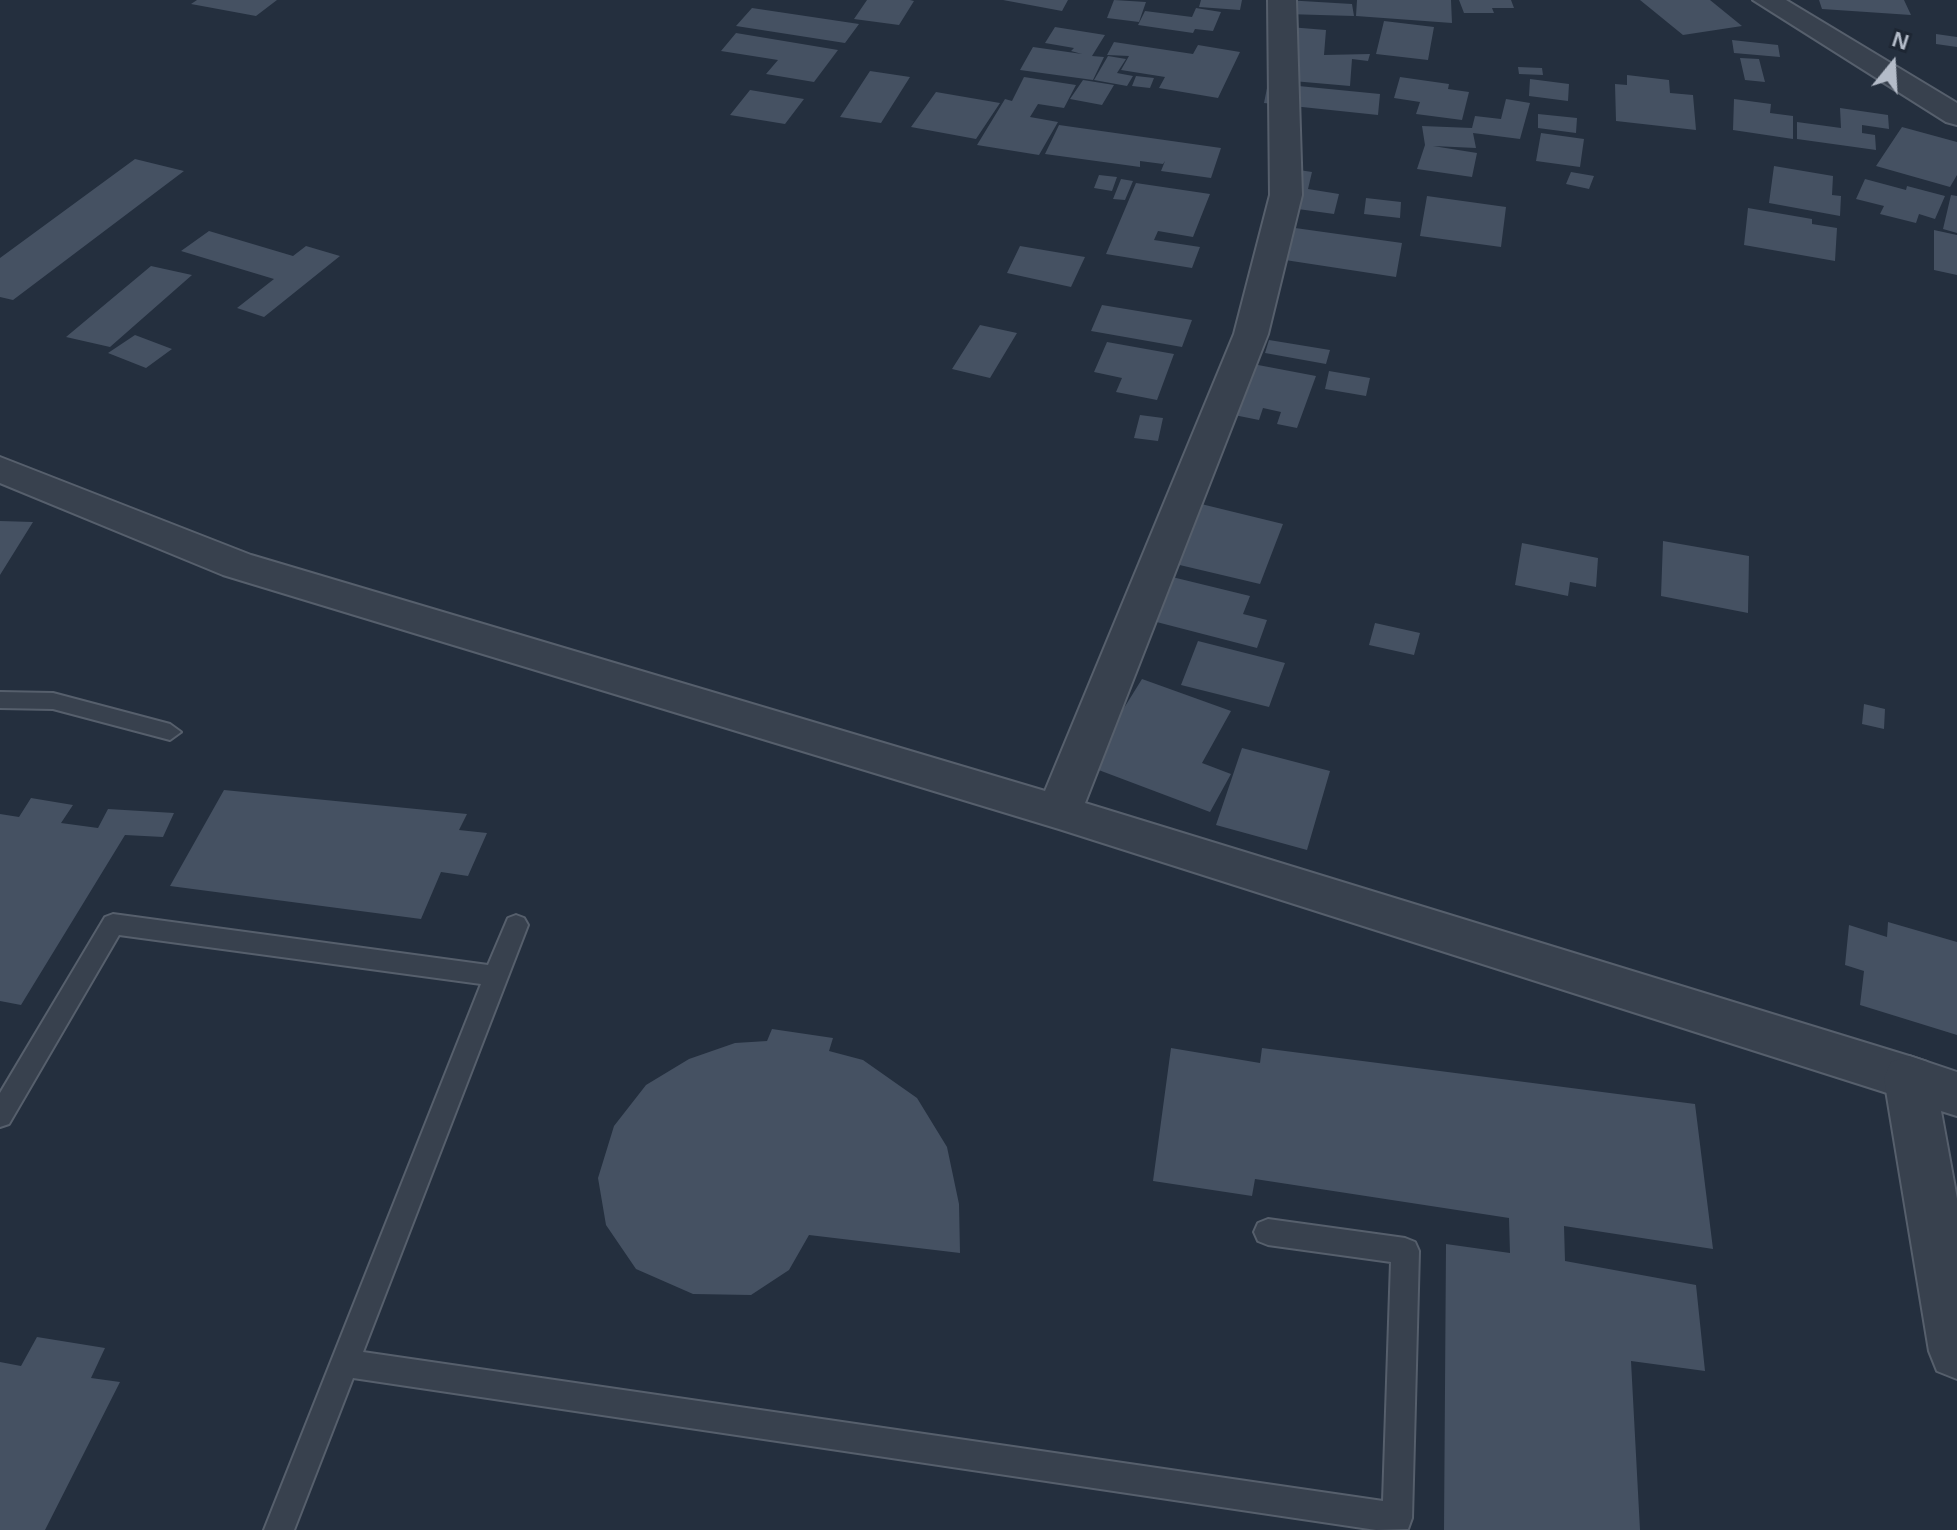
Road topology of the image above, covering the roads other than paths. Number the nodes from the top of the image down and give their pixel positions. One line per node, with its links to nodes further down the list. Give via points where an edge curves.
1 (1282, 0): 7 (street, via 1286,195 1251,334)
2 (1767, 0): 3 (street)
3 (1957, 116)
4 (0, 469): 7 (street, via 237,565)
5 (0, 700): 6 (lane, via 53,701)
6 (170, 732)
7 (1059, 812): 10 (street)
8 (516, 925): 9 (lane)
9 (495, 976): 11 (lane, via 113,924); 14 (lane)
10 (1933, 1086): 13 (street)
11 (0, 1116)
12 (1268, 1232): 14 (lane, via 1405,1251 1397,1518)
13 (1957, 1351)
14 (344, 1363): 15 (lane)
15 (279, 1530)

